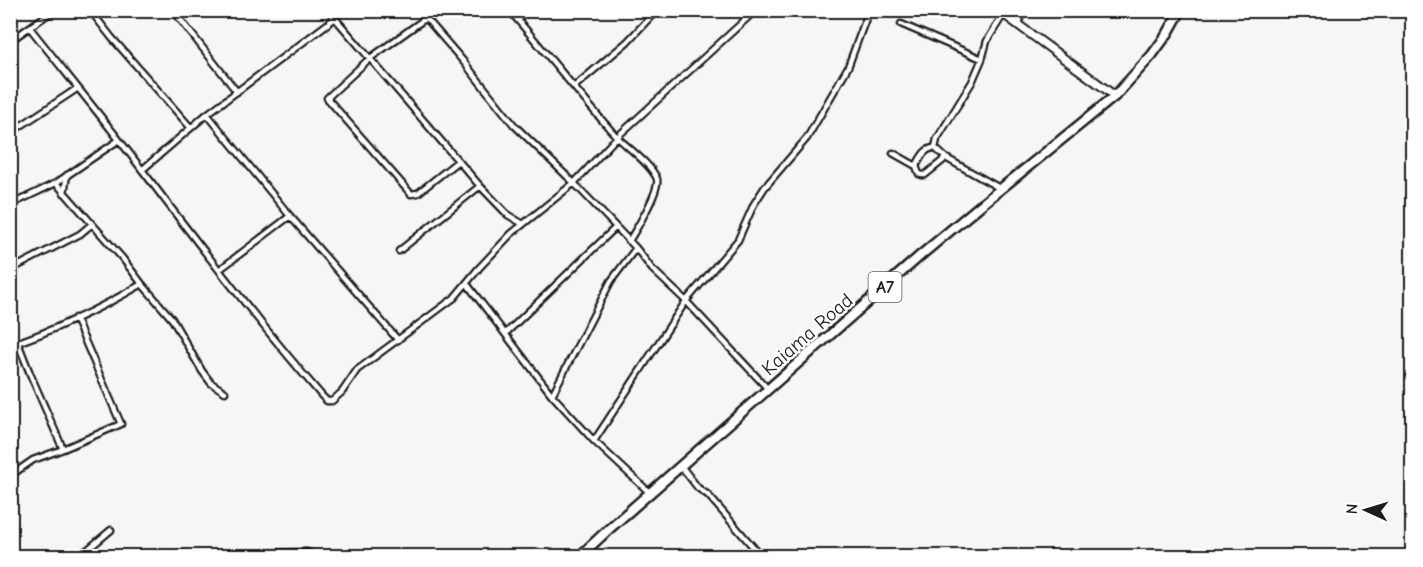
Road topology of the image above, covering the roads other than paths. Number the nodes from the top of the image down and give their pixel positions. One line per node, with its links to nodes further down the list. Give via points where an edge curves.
1 (54, 10): 19 (street)
2 (90, 10): 30 (street)
3 (173, 10): 27 (street)
4 (328, 10): 15 (street)
5 (435, 10): 14 (street)
6 (509, 10): 16 (street)
7 (527, 10): 16 (street)
8 (657, 10): 24 (street, via 627,42)
9 (756, 10): 32 (street)
10 (869, 10): 58 (street, via 848,67 807,138 765,187 738,240)
11 (1022, 10): 18 (street)
12 (1181, 10): 28 (highway, Kaiama Road / A7, via 1152,55)
13 (1001, 13): 18 (street); 22 (street)
14 (426, 18): 21 (street); 42 (street, via 514,125)
15 (334, 19): 21 (street); 27 (street)
16 (518, 20): 24 (street)
17 (901, 24): 22 (street)
18 (1019, 26): 28 (street)
19 (30, 28): 20 (street); 25 (street)
20 (10, 41)
21 (369, 59): 37 (street); 37 (street, via 327,98 399,182 411,194 418,194)
22 (982, 59): 34 (street)
23 (1413, 83): 26 (street)
24 (575, 86): 32 (street)
25 (78, 88): 31 (street); 33 (street)
26 (1410, 89)
27 (237, 92): 29 (street)
28 (1115, 96): 44 (highway, Kaiama Road / A7)
29 (207, 114): 30 (street); 47 (street)
30 (191, 128): 39 (street)
31 (10, 133)
32 (618, 137): 42 (street); 51 (street, via 645,162 657,183 644,217)
33 (118, 140): 39 (street); 40 (street)
34 (935, 147): 36 (street); 38 (street, via 925,151)
35 (893, 153): 38 (street)
36 (946, 158): 38 (street, via 925,175 919,174); 44 (street)
37 (458, 161): 43 (street)
38 (916, 166)
39 (142, 170): 55 (street)
40 (67, 175): 41 (street); 45 (street)
41 (56, 183): 45 (street); 46 (street)
42 (574, 183): 49 (street); 50 (street)
43 (480, 186): 49 (street, via 508,215); 53 (street)
44 (1001, 189): 64 (highway, Kaiama Road / A7)
45 (64, 193): 48 (street)
46 (10, 205)
47 (290, 216): 55 (street); 61 (street)
48 (92, 224): 54 (street); 56 (street)
49 (523, 224): 57 (street)
50 (616, 227): 51 (street); 60 (street)
51 (629, 241): 52 (street)
52 (636, 248): 58 (street); 66 (street, via 611,280)
53 (399, 251)
54 (10, 270)
55 (219, 270): 61 (street, via 327,401 336,399 357,370)
56 (142, 284): 59 (street); 65 (street, via 172,319 202,371)
57 (467, 284): 60 (street); 61 (street)
58 (686, 302): 64 (street); 67 (street)
59 (75, 318): 62 (street); 68 (street, via 122,424)
60 (505, 334): 66 (street)
61 (398, 340)
62 (18, 343): 63 (street); 68 (street)
63 (10, 345)
64 (768, 389): 69 (highway, Kaiama Road / A7)
65 (225, 392)
66 (552, 395): 67 (street)
67 (594, 441): 71 (street)
68 (63, 449): 70 (street, via 33,460)
69 (681, 466): 71 (highway, Kaiama Road / A7); 79 (street)
70 (10, 476)
71 (650, 493): 78 (highway, Kaiama Road / A7)
72 (111, 530): 73 (street)
73 (80, 556)
74 (164, 556): 75 (street)
75 (189, 556)
76 (258, 556): 77 (street, via 308,552)
77 (315, 556)
78 (580, 556)
79 (761, 556)

